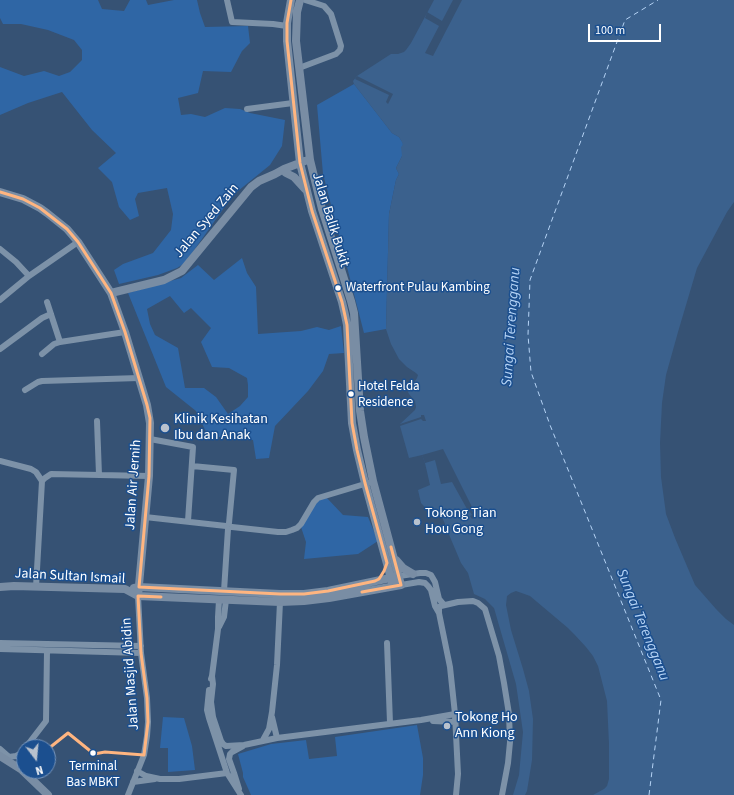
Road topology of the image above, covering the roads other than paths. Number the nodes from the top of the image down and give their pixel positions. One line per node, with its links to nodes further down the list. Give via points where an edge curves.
1 (227, 0): 5 (street, via 232,22)
2 (291, 0): 5 (main road, Jalan Balik Bukit)
3 (300, 0): 6 (main road, Jalan Balik Bukit, via 296,27)
4 (305, 0): 6 (street, via 324,6 331,14 341,46 336,54)
5 (287, 26): 7 (main road, Jalan Balik Bukit)
6 (299, 68): 9 (main road, Jalan Balik Bukit)
7 (294, 103): 8 (street); 10 (main road, Jalan Balik Bukit)
8 (247, 109)
9 (310, 162): 10 (main road); 35 (main road, Jalan Balik Bukit, via 354,313 361,422)
10 (300, 166): 11 (main road); 12 (main road, Jalan Syed Zain, via 284,169); 13 (main road, Jalan Balik Bukit)
11 (286, 173): 12 (main road); 13 (main road)
12 (275, 174): 18 (main road, Jalan Syed Zain, via 251,187 182,271 164,280)
13 (306, 189): 35 (main road, Jalan Balik Bukit, via 345,315 352,423 357,450)
14 (0, 192): 15 (main road, Jalan Air Jernih, via 23,199 47,213)
15 (78, 242): 17 (street); 18 (main road, Jalan Air Jernih)
16 (0, 249): 17 (street)
17 (29, 276): 19 (street)
18 (111, 293): 22 (main road, Jalan Air Jernih)
19 (0, 300)
20 (47, 302): 21 (street)
21 (51, 314): 23 (street); 24 (street)
22 (125, 332): 23 (street); 26 (main road, Jalan Air Jernih)
23 (60, 342): 25 (street)
24 (0, 349)
25 (42, 354)
26 (139, 378): 27 (street, via 42,381); 29 (main road, Jalan Air Jernih, via 149,412)
27 (25, 390)
28 (97, 421): 32 (street)
29 (150, 439): 31 (street, via 193,447); 33 (main road, Jalan Air Jernih)
30 (2, 463): 34 (street, via 31,469)
31 (192, 466): 37 (street); 38 (street, via 234,470)
32 (99, 475): 33 (street); 34 (street, via 51,474)
33 (149, 476): 36 (main road, Jalan Air Jernih)
34 (42, 481): 46 (street)
35 (369, 482): 38 (street, via 318,498 301,524 286,532); 39 (main road, Jalan Balik Bukit)
36 (145, 517): 37 (street); 47 (main road, Jalan Air Jernih)
37 (188, 521): 38 (street)
38 (229, 526): 51 (street)
39 (390, 560): 40 (main road); 41 (main road, Jalan Balik Bukit); 42 (main road)
40 (413, 574): 41 (street); 53 (street, via 430,575)
41 (395, 577): 42 (main road, Jalan Sultan Ismail); 45 (main road, Jalan Balik Bukit)
42 (375, 581): 51 (main road, Jalan Sultan Ismail, via 304,594)
43 (0, 582): 44 (main road)
44 (14, 586): 46 (main road, Jalan Sultan Ismail); 48 (main road, Jalan Sultan Ismail)
45 (397, 586): 52 (main road, Jalan Sultan Ismail, via 329,598); 54 (street, via 425,583 431,590)
46 (36, 587): 49 (main road, Jalan Sultan Ismail)
47 (138, 587): 49 (main road, Jalan Sultan Ismail); 50 (main road, Jalan Air Jernih); 51 (main road, Jalan Sultan Ismail)
48 (0, 588)
49 (125, 590): 50 (main road, Jalan Sultan Ismail)
50 (138, 596): 51 (main road, Jalan Sultan Ismail); 57 (street, Jalan Masjid Abidin)
51 (223, 597): 52 (main road, Jalan Sultan Ismail); 61 (street, via 224,618 218,629)
52 (280, 602): 62 (street)
53 (444, 605): 54 (street, via 439,607); 86 (street, via 473,602 485,609 497,649 509,714 510,742)
54 (439, 613): 63 (street, via 450,667)
55 (0, 643): 57 (street)
56 (387, 643): 66 (street)
57 (141, 646): 60 (street, Jalan Masjid Abidin)
58 (0, 649): 59 (street)
59 (47, 651): 60 (street); 68 (street, via 46,721)
60 (141, 653): 77 (street, Jalan Masjid Abidin, via 147,698 148,736)
61 (212, 676): 70 (street, via 212,710 221,741 226,746); 78 (street, via 207,710)
62 (272, 712): 67 (street); 69 (street)
63 (455, 714): 64 (street); 65 (street)
64 (421, 720): 65 (street); 66 (street)
65 (455, 722): 85 (street, via 458,774)
66 (390, 723): 67 (street)
67 (277, 738): 69 (street)
68 (32, 739)
69 (263, 740): 70 (street)
70 (244, 745): 84 (street, via 232,752 228,759)
71 (0, 749): 73 (street, via 9,757)
72 (0, 756): 75 (main road)
73 (16, 756)
74 (0, 762): 75 (main road)
75 (10, 762): 76 (main road)
76 (16, 767)
77 (137, 771): 80 (street); 81 (street, Jalan Masjid Abidin)
78 (227, 773): 80 (street); 84 (street)
79 (30, 779): 82 (main road)
80 (160, 779): 81 (street)
81 (133, 782): 83 (street, Jalan Masjid Abidin)
82 (48, 795)
83 (128, 795)
84 (241, 795)
85 (456, 795)
86 (502, 795)

